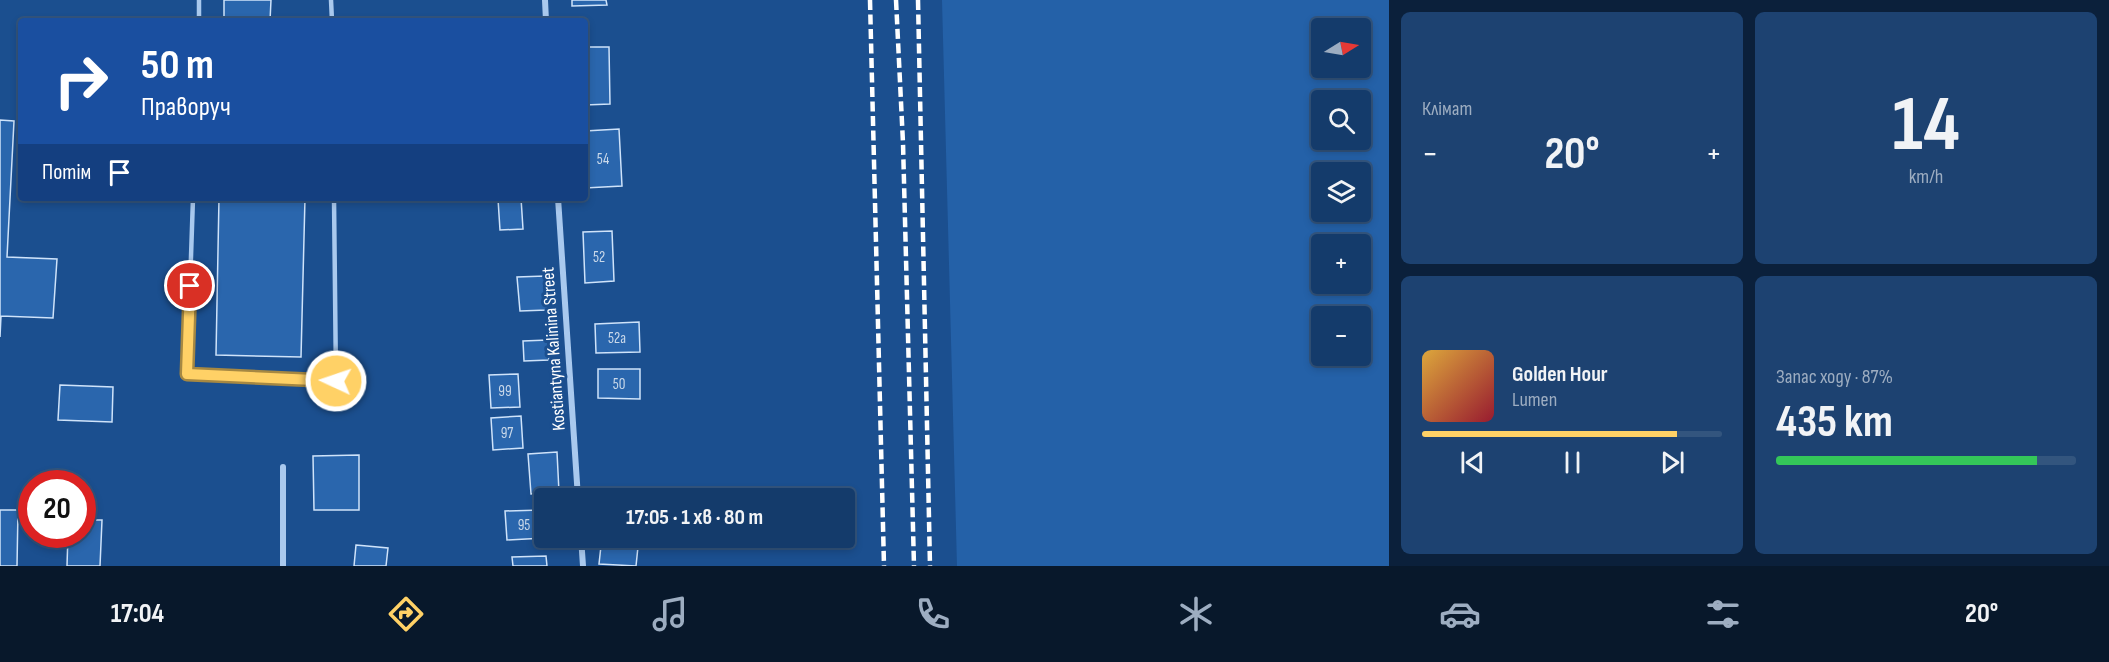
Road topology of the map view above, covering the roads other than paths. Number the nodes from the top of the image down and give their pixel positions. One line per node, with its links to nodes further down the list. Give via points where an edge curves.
1 (199, 0): 4 (lane)
2 (331, 0): 5 (lane)
3 (545, 0): 6 (street)
4 (199, 18)
5 (332, 18)
6 (546, 18)
7 (193, 201): 8 (lane, via 187,374 336,381)
8 (334, 201)
9 (558, 201): 11 (street, Kostiantyna Kalinina Street)
10 (283, 467): 13 (street)
11 (577, 488)
12 (581, 548): 14 (street)
13 (283, 566)
14 (582, 566)

